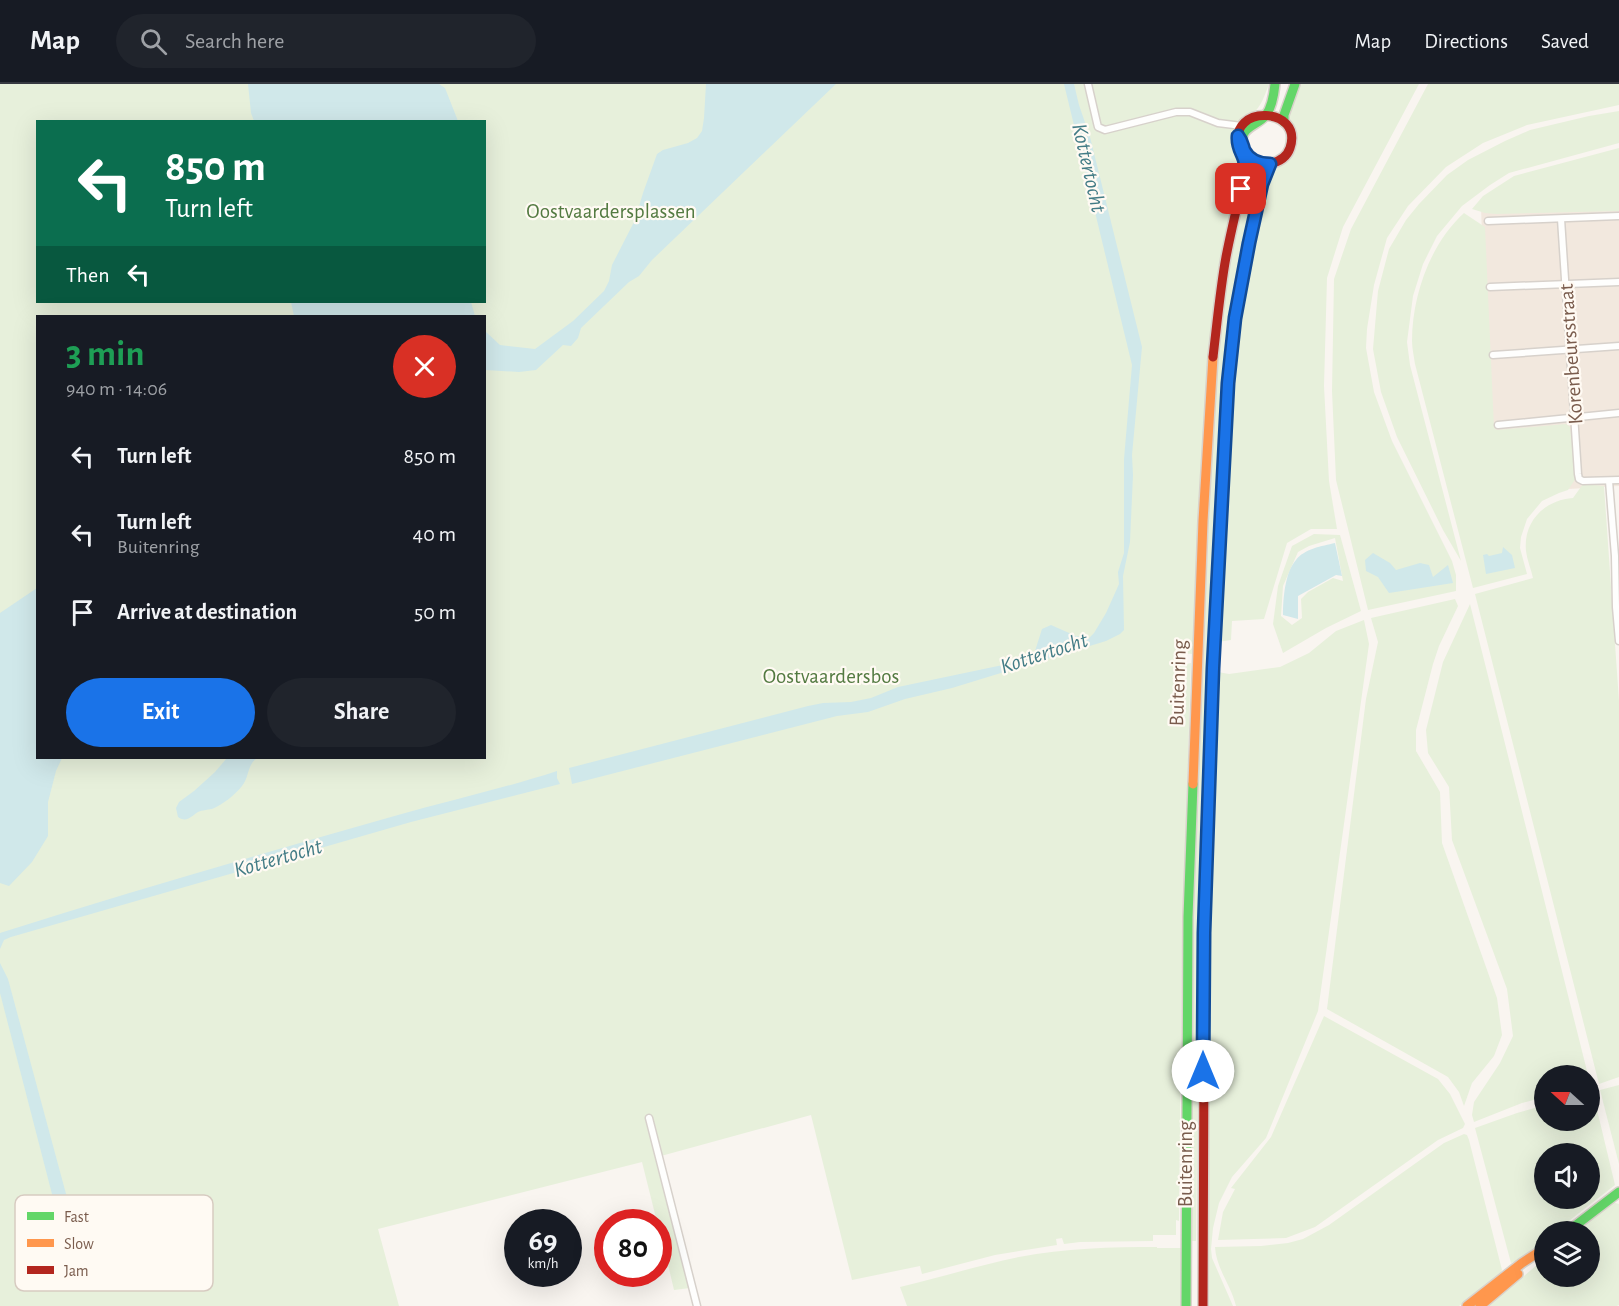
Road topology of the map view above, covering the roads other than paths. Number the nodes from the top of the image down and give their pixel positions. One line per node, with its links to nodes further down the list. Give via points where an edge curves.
1 (1088, 84): 6 (street, via 1098,127 1105,130 1176,112 1191,112)
2 (1274, 84): 4 (main road)
3 (1295, 84): 5 (main road)
4 (1262, 115): 5 (main road); 7 (main road); 8 (main road, via 1262,120 1248,128)
5 (1284, 122): 10 (main road, via 1291,145 1282,159)
6 (1218, 123): 7 (street); 8 (street)
7 (1242, 126): 8 (main road)
8 (1240, 139): 9 (main road, via 1238,144)
9 (1246, 156): 10 (main road); 33 (main road, Buitenring, via 1250,167 1237,207 1220,291 1211,372 1203,521 1188,917)
10 (1270, 164): 34 (main road, Buitenring, via 1249,243 1228,383 1204,933)
11 (1619, 216): 12 (street)
12 (1562, 219): 13 (street); 15 (street, Korenbeursstraat)
13 (1488, 221)
14 (1619, 282): 15 (street)
15 (1566, 285): 16 (street); 18 (street, Korenbeursstraat)
16 (1490, 288)
17 (1619, 346): 18 (street)
18 (1570, 350): 19 (street); 21 (street, Korenbeursstraat)
19 (1493, 355)
20 (1619, 413): 21 (street)
21 (1575, 417): 22 (street); 24 (street, Korenbeursstraat, via 1579,478 1583,482)
22 (1498, 425)
23 (1619, 480): 24 (street)
24 (1609, 481): 25 (street)
25 (1617, 568): 26 (street)
26 (1619, 641)
27 (649, 1118): 32 (street)
28 (1617, 1193): 29 (main road)
29 (1581, 1221)
30 (1534, 1261): 31 (main road)
31 (1473, 1305)
32 (697, 1306)
33 (1186, 1306)
34 (1203, 1306)

